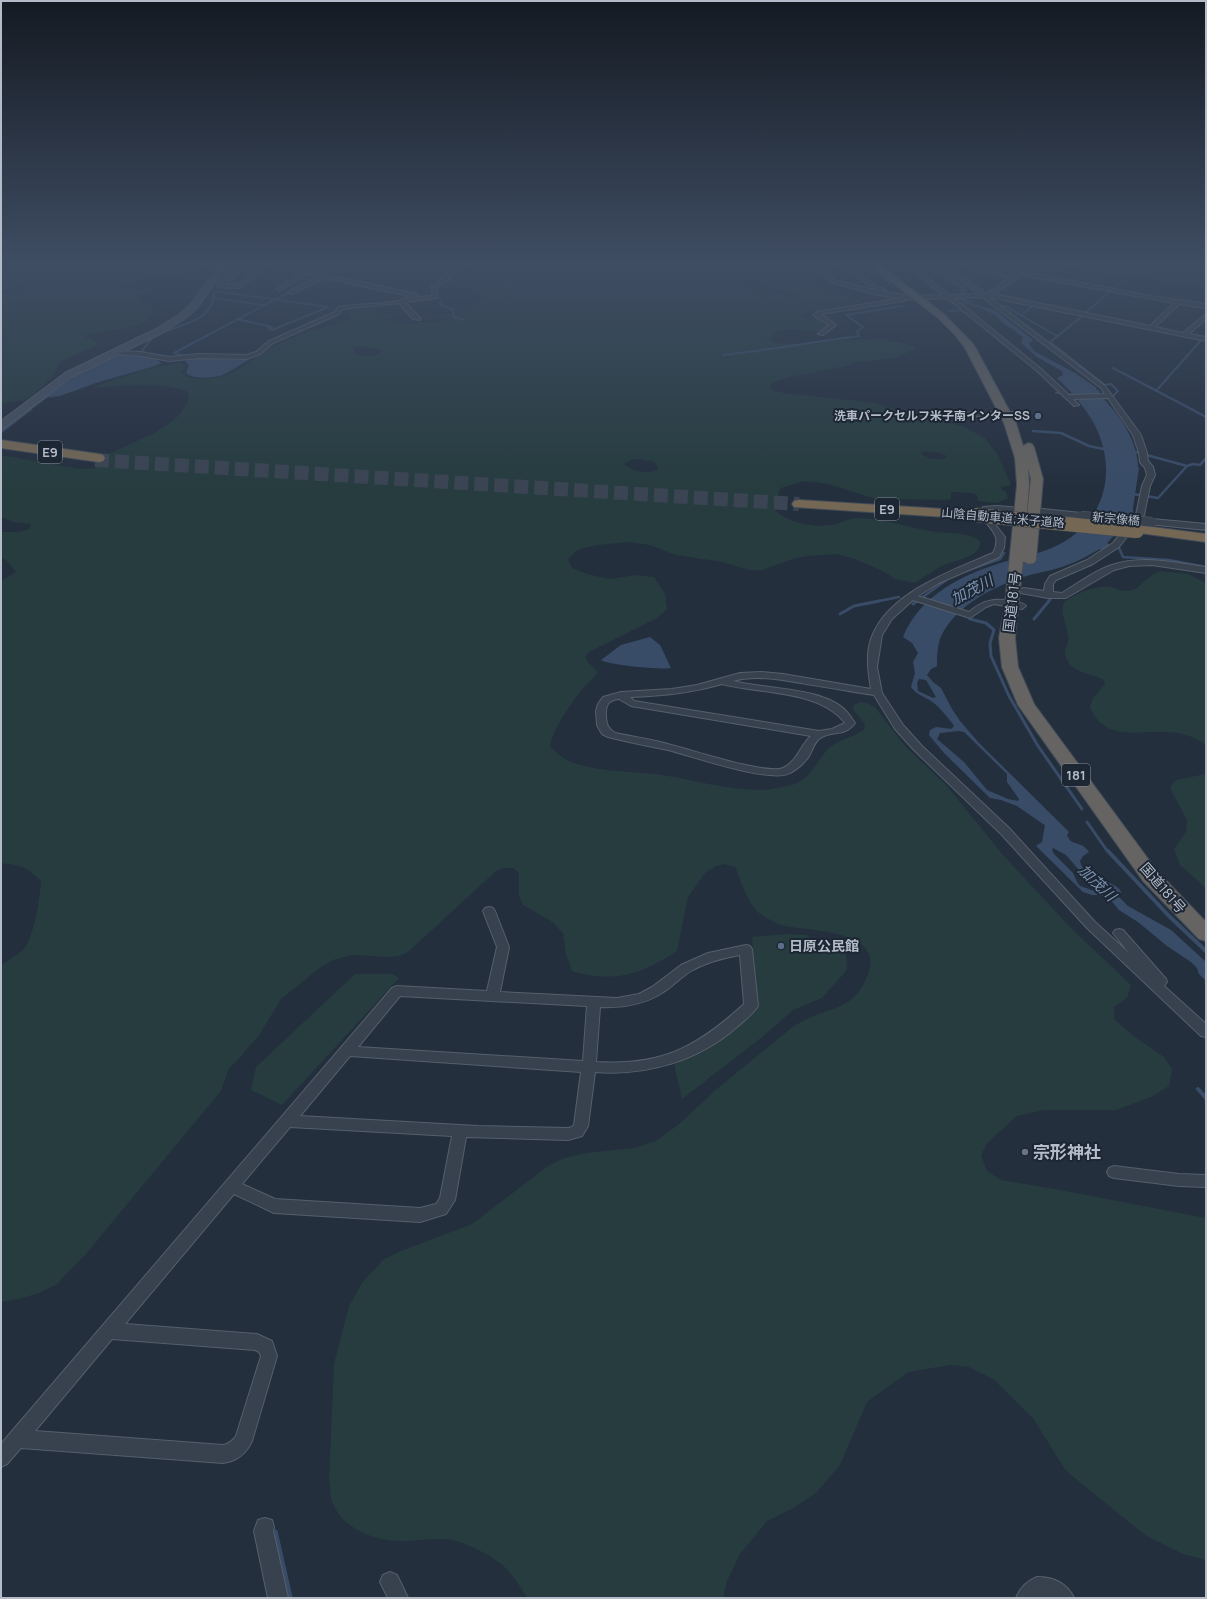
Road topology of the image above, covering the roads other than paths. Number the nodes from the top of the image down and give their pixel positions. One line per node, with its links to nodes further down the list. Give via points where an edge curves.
1 (146, 337): 8 (main road)
2 (282, 337): 8 (street, via 247,358 199,356 169,359 143,354)
3 (969, 337): 12 (highway, 国道181号 / 181)
4 (999, 337): 9 (street)
5 (1039, 337): 10 (street, via 1091,376 1103,387)
6 (1193, 337): 7 (street)
7 (1206, 339)
8 (113, 353): 14 (main road, via 58,382)
9 (1072, 396): 10 (street); 11 (street)
10 (1108, 396): 27 (street, via 1137,436 1144,462 1151,471 1140,515 1110,550 1053,578 1049,584)
11 (1076, 405)
12 (1009, 414): 13 (street); 18 (highway, 国道181号 / 181, via 1021,458 1023,485); 19 (highway, 国道181号 / 181, via 1031,456 1037,479)
13 (947, 415)
14 (1, 426)
15 (1, 446): 16 (highway, E9)
16 (97, 459)
17 (799, 503): 20 (highway, 山陰自動車道;米子道路 / E9)
18 (1020, 509): 19 (street); 25 (highway, 国道181号 / 181); 29 (street, via 986,509 983,514 996,526 1001,536 1001,547 996,555 948,574)
19 (1033, 510): 21 (street, 新宗像橋, bridge); 25 (highway, 国道181号 / 181)
20 (976, 514): 22 (highway, 山陰自動車道;米子道路 / E9, bridge); 22 (highway, 山陰自動車道;米子道路 / E9, bridge)
21 (1206, 527)
22 (1137, 529): 23 (highway); 24 (highway, 山陰自動車道;米子道路 / E9)
23 (1206, 534)
24 (1206, 539)
25 (1024, 545): 28 (highway, 国道181号 / 181)
26 (1206, 570): 27 (street, via 1152,562 1128,563 1111,568 1066,595)
27 (1048, 595): 28 (street)
28 (1020, 596): 29 (street, via 982,604 970,615); 35 (highway, 国道181号 / 181, via 1018,640 1024,674 1045,717 1152,861); 37 (highway, 国道181号 / 181, via 1007,638 1010,667 1026,705 1150,876)
29 (914, 598): 31 (street, via 888,617 877,635 872,667)
30 (721, 681): 31 (street, via 740,676 761,675); 32 (street, via 672,692); 33 (street, via 823,701 843,713 850,723 833,732)
31 (877, 693): 40 (street, via 899,727 918,748 1005,831 1091,925)
32 (621, 695): 33 (street, via 631,702); 33 (street, via 611,697 603,704 600,718 606,732 736,766 770,772 786,771 803,757 809,743)
33 (819, 734)
34 (489, 911): 38 (street, via 502,947)
35 (1206, 920)
36 (1119, 933): 40 (street, via 1155,976 1188,1007)
37 (1206, 934)
38 (492, 997): 39 (street); 42 (street, via 397,991)
39 (594, 1002): 43 (street); 43 (street, via 617,1003 642,998 686,968 712,956 746,949 751,1006 728,1027 690,1052 655,1064)
40 (1193, 1020): 41 (street)
41 (1206, 1032)
42 (346, 1051): 43 (street); 44 (street)
43 (589, 1067): 45 (street, via 581,1126 576,1132 568,1134)
44 (287, 1120): 45 (street); 48 (street)
45 (460, 1131): 48 (street, via 447,1200 441,1209 420,1215 274,1206)
46 (1114, 1172): 47 (street)
47 (1206, 1181)
48 (232, 1186): 49 (street)
49 (109, 1331): 50 (street); 50 (street, via 257,1342 266,1347 269,1356 243,1441 237,1450 231,1454 223,1454)
50 (18, 1439): 51 (street)
51 (1, 1458)
52 (265, 1527): 53 (street, via 263,1531)
53 (278, 1598)
54 (1026, 1598): 55 (street, via 1037,1587 1057,1590)
55 (1064, 1598)

